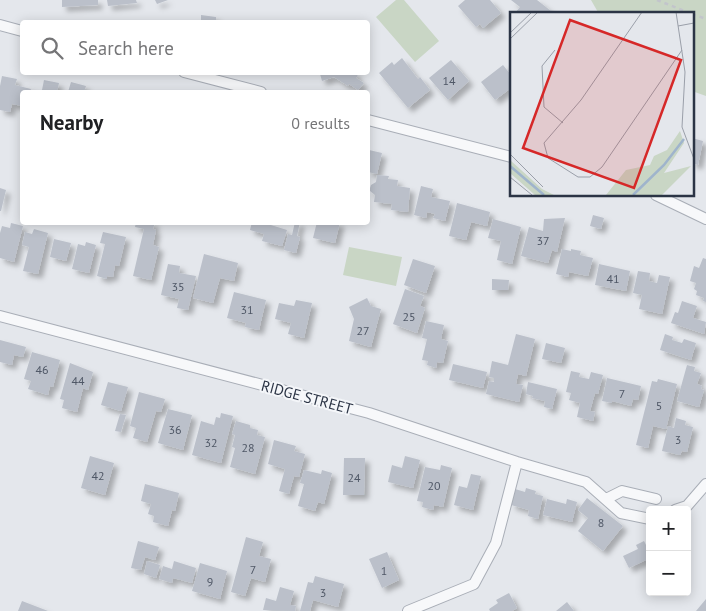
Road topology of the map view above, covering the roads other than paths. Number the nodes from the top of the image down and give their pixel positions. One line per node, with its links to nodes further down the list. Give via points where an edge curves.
1 (0, 25): 2 (street)
2 (20, 30)
3 (196, 75): 4 (street)
4 (253, 90)
5 (370, 121): 6 (street)
6 (510, 157)
7 (658, 196): 8 (street)
8 (706, 219)
9 (0, 316): 10 (street, RIDGE STREET, via 368,413)
10 (517, 462): 12 (street, RIDGE STREET, via 586,482); 16 (street, via 496,543 474,584)
11 (704, 487): 14 (street)
12 (606, 499): 13 (street, via 622,491); 15 (street, RIDGE STREET, via 621,513)
13 (656, 499)
14 (687, 506)
15 (646, 518)
16 (408, 611)

